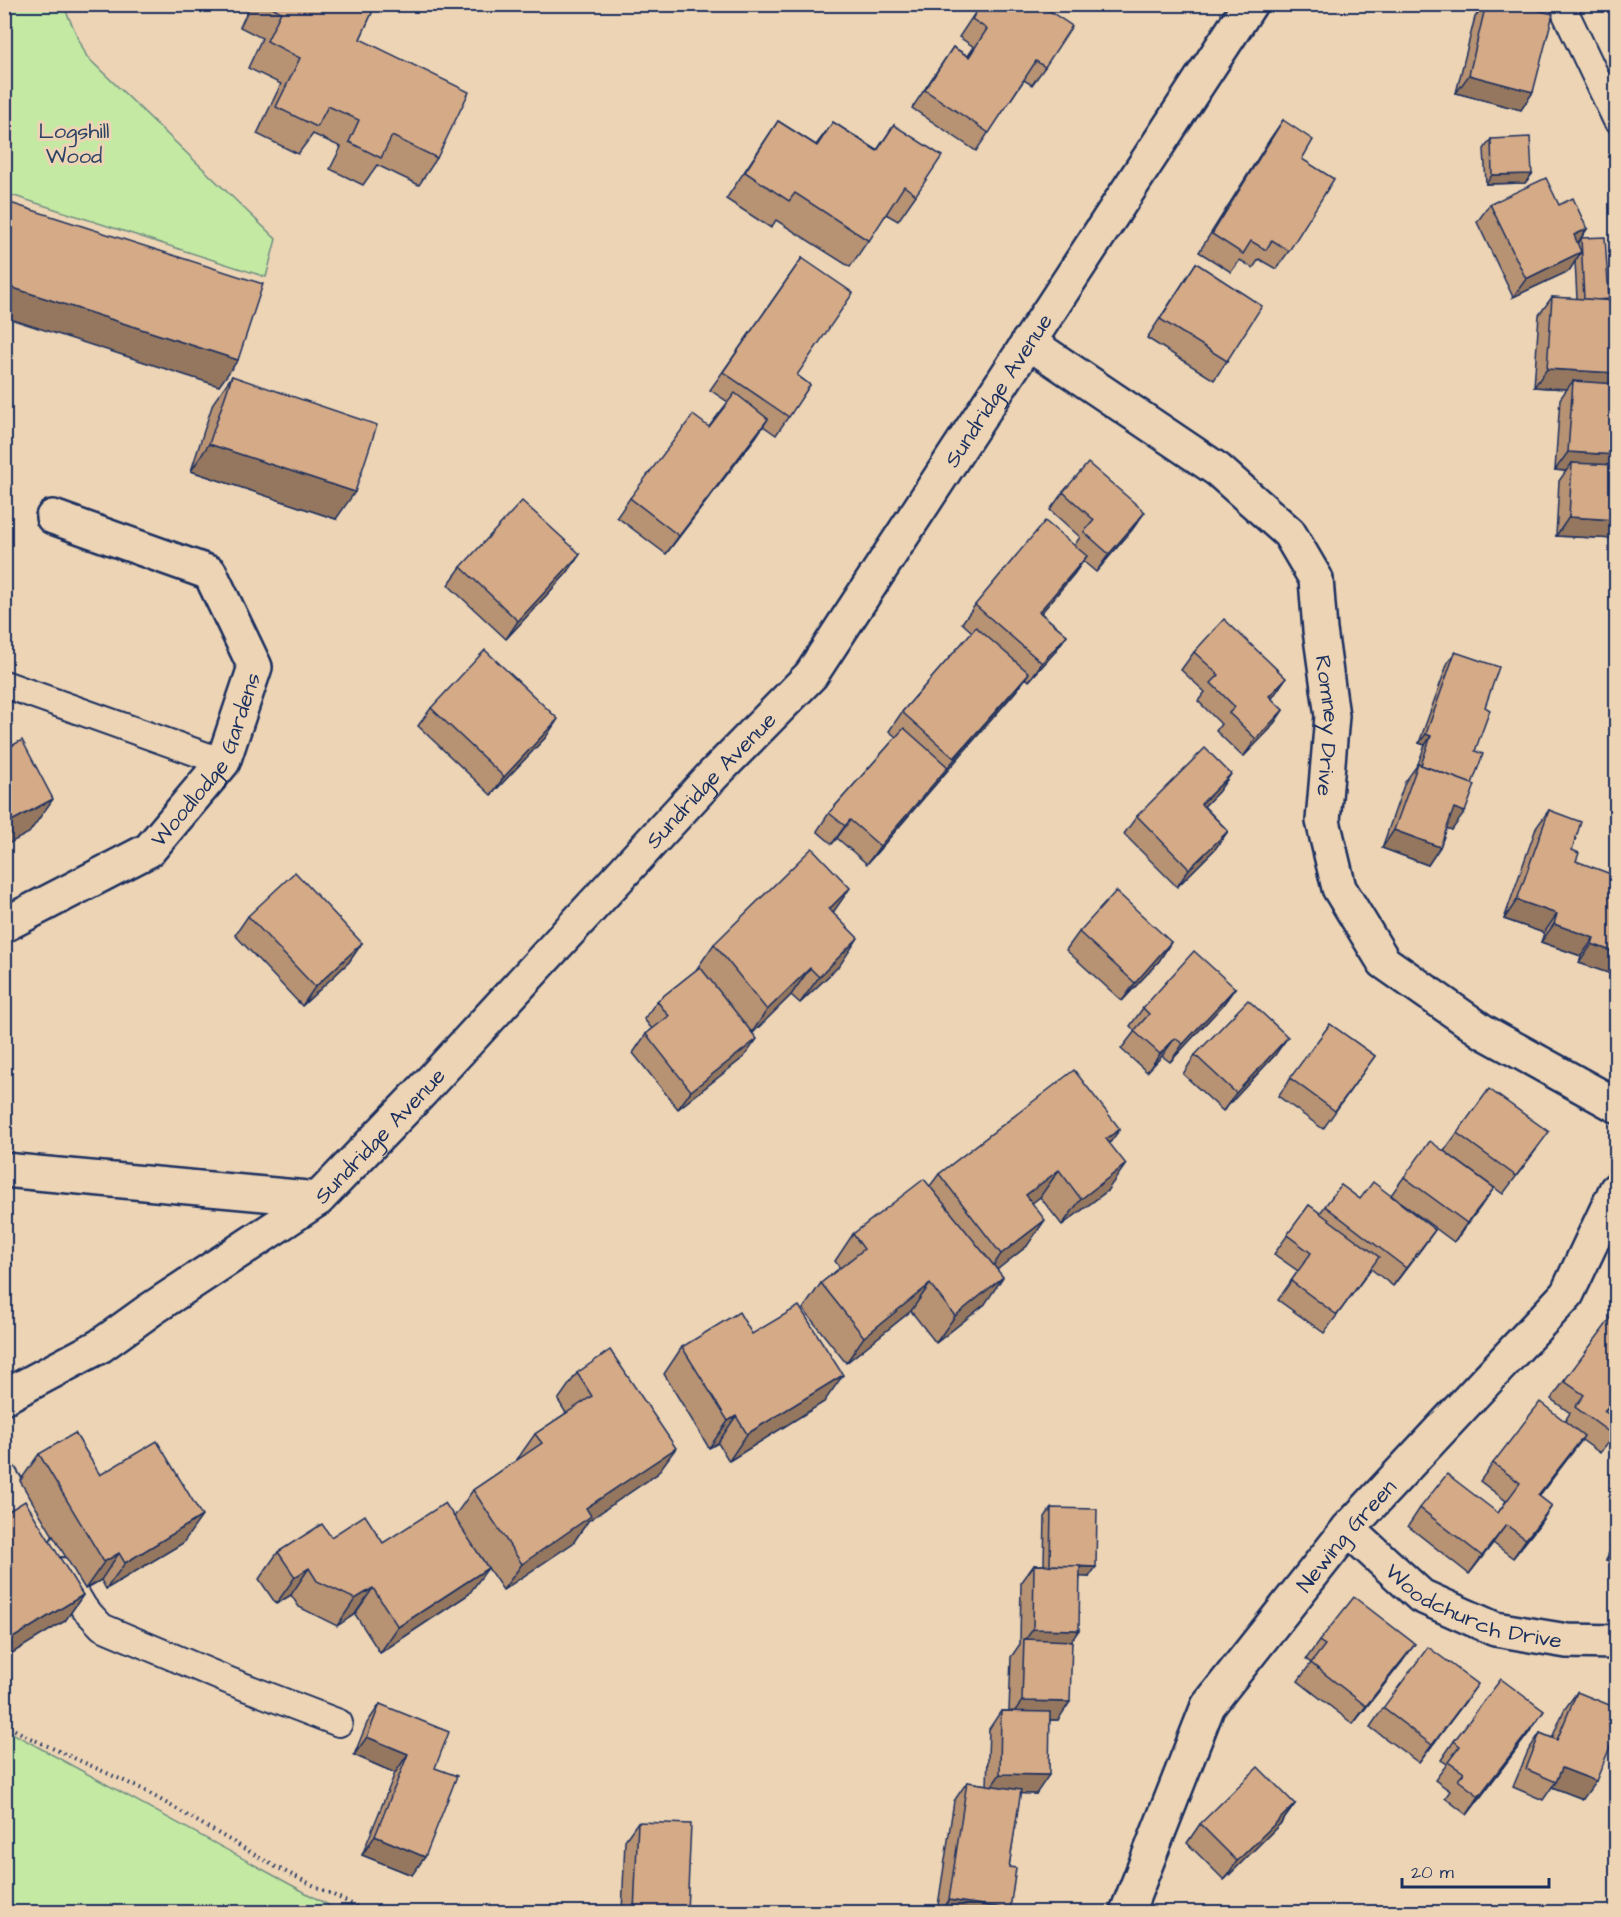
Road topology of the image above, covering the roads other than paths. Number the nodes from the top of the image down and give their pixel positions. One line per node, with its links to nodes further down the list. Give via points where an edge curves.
1 (1250, 4): 4 (street, Sundridge Avenue)
2 (1564, 4): 3 (lane)
3 (1617, 119)
4 (1028, 342): 9 (street, Romney Drive, via 1218,470 1289,533 1316,579 1332,716 1323,821 1339,888 1384,962 1484,1032); 12 (street, Sundridge Avenue, via 811,675)
5 (53, 517): 7 (street, Woodlodge Gardens, via 210,573 255,667)
6 (4, 684): 7 (lane)
7 (224, 762): 8 (street, Woodlodge Gardens, via 148,850)
8 (4, 925)
9 (1617, 1105)
10 (4, 1170): 12 (street)
11 (1617, 1190): 15 (street, Newing Green, via 1567,1294)
12 (318, 1199): 13 (street, Sundridge Avenue, via 100,1346)
13 (4, 1396)
14 (4, 1476): 17 (lane, via 84,1608 102,1627)
15 (1348, 1529): 16 (street, Woodchurch Drive, via 1421,1596 1495,1629 1567,1641); 18 (street, Newing Green, via 1208,1706)
16 (1617, 1642)
17 (339, 1723)
18 (1126, 1912)

